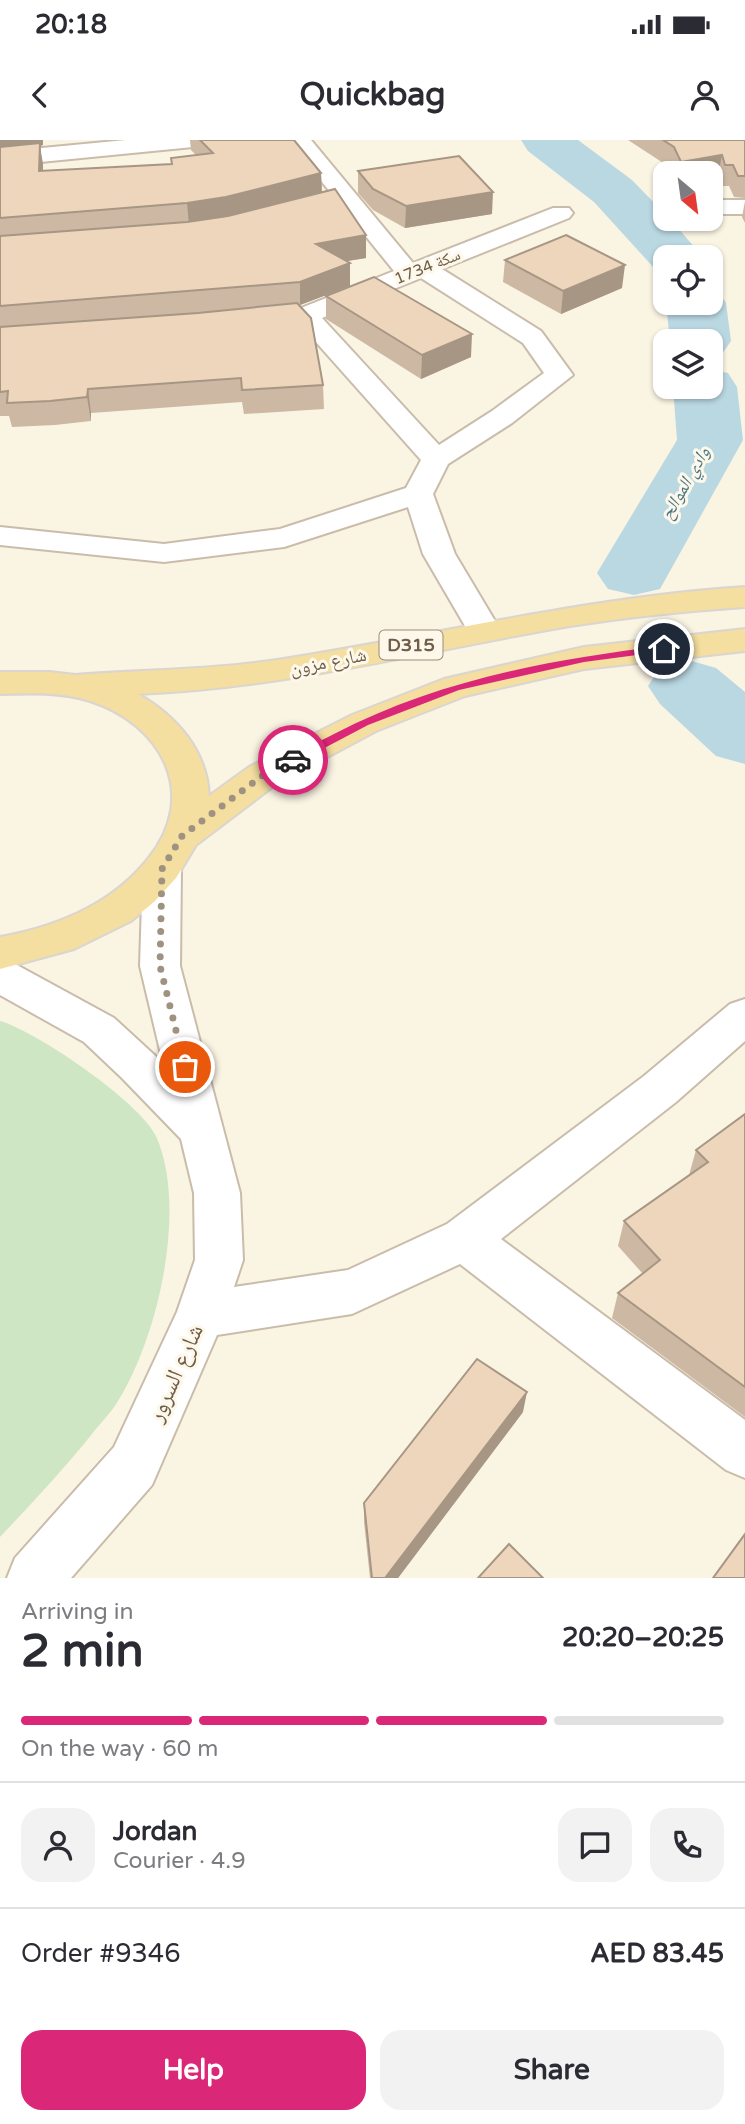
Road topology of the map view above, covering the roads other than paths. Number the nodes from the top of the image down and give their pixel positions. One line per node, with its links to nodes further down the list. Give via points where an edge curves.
1 (193, 140): 3 (street)
2 (299, 140): 4 (street)
3 (0, 159)
4 (347, 198): 5 (street); 9 (street)
5 (321, 205)
6 (723, 207): 7 (street)
7 (745, 207)
8 (561, 214): 9 (street, سكة 1734)
9 (416, 271): 10 (street, سكة 1734); 12 (street, via 532,337 559,374 502,418)
10 (306, 315): 11 (street, سكة 1734); 12 (street)
11 (227, 324)
12 (436, 459): 13 (street)
13 (418, 494): 14 (street, via 285,538 164,554); 16 (street, via 439,554)
14 (0, 536)
15 (745, 597): 16 (main road, شارع مزون / D315, via 681,599)
16 (484, 631): 19 (main road, شارع مزون / D315, via 275,671)
17 (745, 640): 20 (main road, via 584,659 456,687 364,723 262,776)
18 (6, 682): 19 (main road, D315)
19 (75, 686): 20 (main road, D315, via 131,706 155,721 172,740 191,785 190,810)
20 (172, 853): 21 (main road, via 121,907 78,931); 24 (street, شارع السرور, via 160,966)
21 (0, 953)
22 (0, 975): 24 (street, via 99,1030)
23 (745, 1016): 25 (street, via 660,1088)
24 (203, 1133): 26 (street, شارع السرور, via 217,1193 219,1260)
25 (464, 1239): 26 (street, via 352,1292); 27 (street)
26 (201, 1315): 28 (street, شارع السرور, via 133,1466)
27 (745, 1452)
28 (35, 1578)

